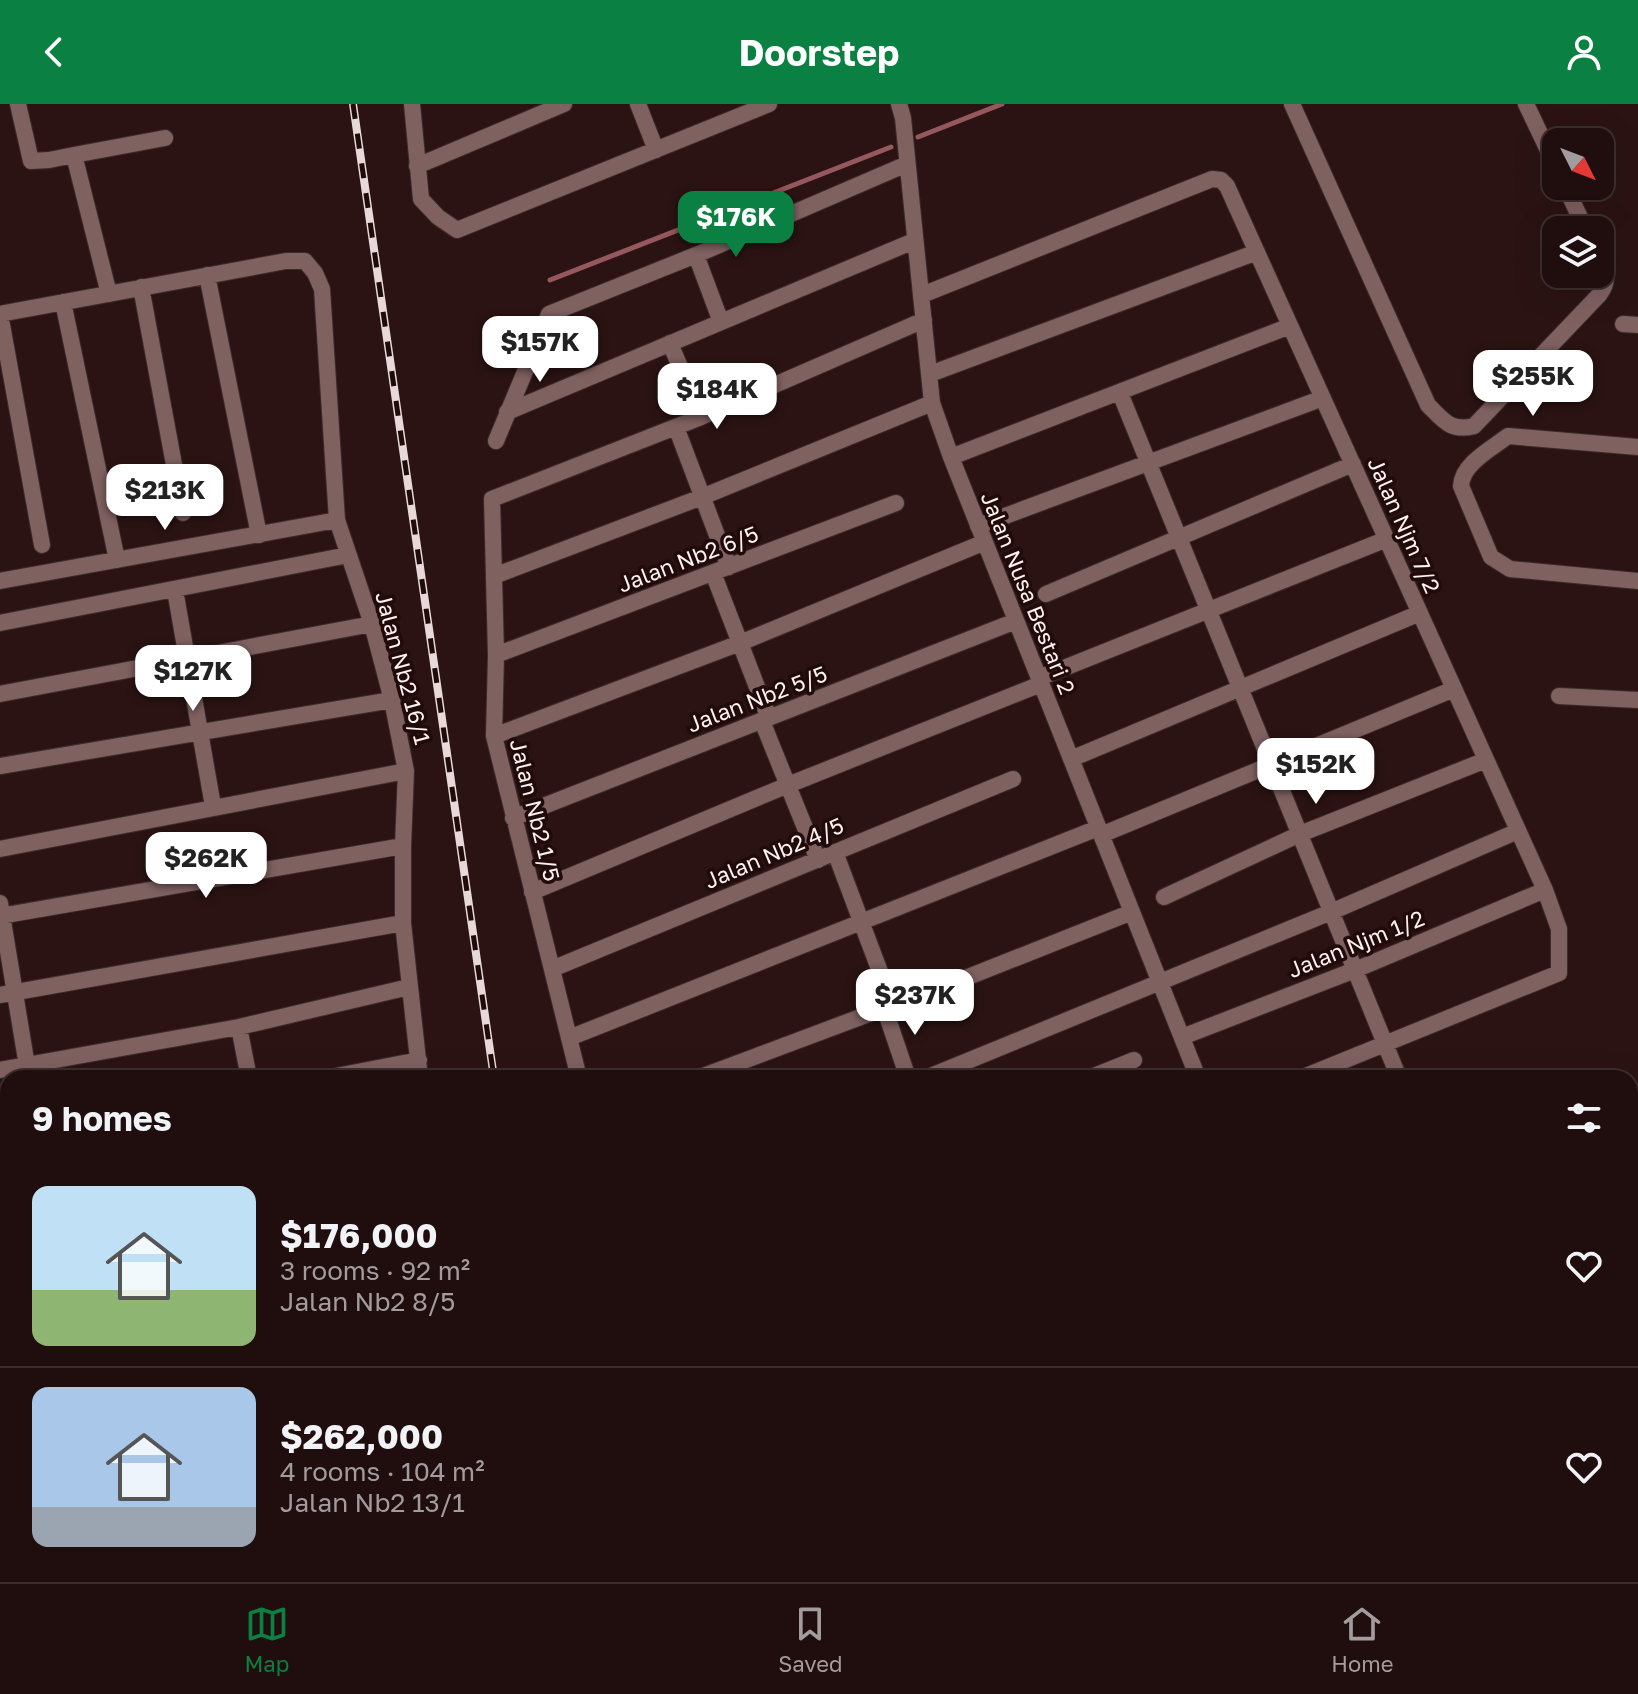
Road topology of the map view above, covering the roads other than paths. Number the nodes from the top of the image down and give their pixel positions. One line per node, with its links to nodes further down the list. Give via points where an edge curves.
1 (18, 104): 12 (street, via 31,161)
2 (412, 104): 14 (street)
3 (564, 104): 14 (street)
4 (638, 104): 11 (street)
5 (769, 104): 11 (street)
6 (899, 104): 13 (street, Jalan Nusa Bestari 2)
7 (1292, 104): 20 (street, via 1428,405 1448,424 1461,430 1474,426)
8 (1526, 104): 10 (street)
9 (165, 138): 12 (street)
10 (1542, 138)
11 (656, 150): 14 (street, via 457,230 421,199)
12 (74, 155): 21 (street)
13 (907, 164): 15 (street, Jalan Nusa Bestari 2); 17 (street)
14 (417, 166)
15 (914, 241): 22 (street, Jalan Nusa Bestari 2); 26 (street)
16 (1257, 252): 22 (street, Jalan Njm 7/2, via 1227,186 1212,179); 27 (street, Jalan Njm 7/2); 29 (street)
17 (696, 255): 26 (street); 33 (street, via 549,314)
18 (207, 275): 19 (street); 44 (street, Jalan Nb2 16/1, via 286,261 305,261 315,273 322,289); 46 (street)
19 (141, 287): 21 (street); 43 (street)
20 (1604, 288)
21 (109, 294): 23 (street)
22 (922, 295): 25 (street, Jalan Nusa Bestari 2)
23 (63, 302): 24 (street); 51 (street)
24 (0, 314): 49 (street)
25 (924, 320): 29 (street, Jalan Nusa Bestari 2); 34 (street)
26 (721, 322): 28 (street)
27 (1290, 326): 30 (street); 31 (street, Jalan Njm 7/2)
28 (670, 343): 33 (street); 34 (street)
29 (930, 374): 32 (street, Jalan Nusa Bestari 2)
30 (1120, 393): 38 (street); 39 (street)
31 (1323, 398): 39 (street); 40 (street, Jalan Njm 7/2)
32 (932, 403): 38 (street, Jalan Nusa Bestari 2); 41 (street)
33 (507, 412): 36 (street)
34 (701, 417): 35 (street)
35 (676, 427): 41 (street); 53 (street, Jalan Nb2 1/5, via 492,499)
36 (496, 441)
37 (1638, 447): 55 (street, via 1508,436 1461,477 1491,557 1500,564)
38 (951, 457): 45 (street, Jalan Nusa Bestari 2)
39 (1148, 463): 45 (street); 47 (street)
40 (1353, 464): 47 (street); 48 (street, Jalan Njm 7/2)
41 (702, 497): 52 (street); 53 (street)
42 (896, 503): 52 (street, Jalan Nb2 6/5)
43 (183, 513)
44 (337, 520): 46 (street); 50 (street, Jalan Nb2 16/1)
45 (981, 534): 60 (street, Jalan Nusa Bestari 2); 63 (street)
46 (259, 535): 51 (street)
47 (1179, 538): 57 (street); 58 (street)
48 (1387, 539): 58 (street); 59 (street, Jalan Njm 7/2)
49 (42, 545)
50 (348, 555): 56 (street); 62 (street, Jalan Nb2 16/1)
51 (117, 560): 54 (street)
52 (721, 570): 63 (street); 64 (street, Jalan Nb2 6/5)
53 (494, 576): 64 (street, Jalan Nb2 1/5)
54 (0, 581)
55 (1638, 581)
56 (175, 590): 61 (street); 65 (street)
57 (1046, 594)
58 (1208, 610): 66 (street); 67 (street)
59 (1420, 613): 67 (street); 68 (street, Jalan Njm 7/2)
60 (1016, 621): 66 (street, Jalan Nusa Bestari 2); 73 (street, Jalan Nb2 5/5)
61 (0, 623)
62 (372, 624): 65 (street); 71 (street, Jalan Nb2 16/1)
63 (740, 643): 73 (street); 75 (street)
64 (496, 655): 75 (street, Jalan Nb2 1/5)
65 (188, 658): 69 (street); 74 (street)
66 (1040, 681): 76 (street, Jalan Nusa Bestari 2); 82 (street)
67 (1240, 687): 76 (street); 78 (street)
68 (1454, 689): 77 (street, Jalan Njm 7/2); 78 (street)
69 (0, 694)
70 (1559, 696): 72 (street)
71 (392, 700): 74 (street); 80 (street, Jalan Nb2 16/1)
72 (1638, 700)
73 (766, 720): 82 (street); 84 (street, Jalan Nb2 5/5)
74 (201, 732): 79 (street); 83 (street)
75 (494, 736): 84 (street, Jalan Nb2 1/5)
76 (1071, 759): 85 (street, Jalan Nusa Bestari 2)
77 (1486, 760): 86 (street, Jalan Njm 7/2); 87 (street)
78 (1271, 765): 85 (street); 87 (street)
79 (0, 766)
80 (406, 771): 83 (street); 88 (street, Jalan Nb2 16/1)
81 (1013, 779): 90 (street, Jalan Nb2 4/5)
82 (788, 785): 91 (street); 93 (street)
83 (213, 806): 89 (street)
84 (513, 818): 93 (street, Jalan Nb2 1/5)
85 (1100, 831): 96 (street, Jalan Nusa Bestari 2); 98 (street)
86 (1518, 831): 92 (street, Jalan Njm 7/2); 97 (street)
87 (1300, 834): 94 (street); 97 (street)
88 (403, 846): 95 (street); 99 (street, Jalan Nb2 16/1)
89 (0, 849)
90 (835, 852): 91 (street, Jalan Nb2 4/5); 98 (street)
91 (818, 860): 100 (street, Jalan Nb2 4/5)
92 (1545, 890): 101 (street, Jalan Njm 1/2); 109 (street, Jalan Njm 7/2, via 1559,929 1559,973)
93 (532, 892): 100 (street, Jalan Nb2 1/5)
94 (1164, 897)
95 (1, 911): 104 (street)
96 (1132, 912): 102 (street, Jalan Nusa Bestari 2); 105 (street)
97 (1331, 912): 101 (street); 102 (street)
98 (862, 922): 105 (street, via 882,977); 108 (street)
99 (403, 923): 103 (street, Jalan Nb2 16/1); 104 (street)
100 (552, 969): 108 (street, Jalan Nb2 1/5)
101 (1355, 970): 107 (street, Jalan Njm 1/2); 109 (street)
102 (1160, 981): 107 (street, Jalan Nusa Bestari 2); 120 (street)
103 (409, 987): 106 (street); 110 (street, Jalan Nb2 16/1)
104 (7, 994): 112 (street)
105 (885, 1010): 118 (street); 119 (street)
106 (239, 1027): 113 (street); 114 (street)
107 (1182, 1037): 122 (street, Jalan Nusa Bestari 2)
108 (569, 1038): 117 (street, Jalan Nb2 1/5)
109 (1385, 1044): 123 (street); 124 (street)
110 (419, 1060): 115 (street); 116 (street, Jalan Nb2 16/1)
111 (1134, 1060): 121 (street)
112 (27, 1070)
113 (37, 1070)
114 (247, 1070)
115 (367, 1070)
116 (420, 1070)
117 (577, 1070)
118 (719, 1070)
119 (901, 1070)
120 (945, 1070)
121 (1109, 1070)
122 (1195, 1070)
123 (1321, 1070)
124 (1396, 1070)

